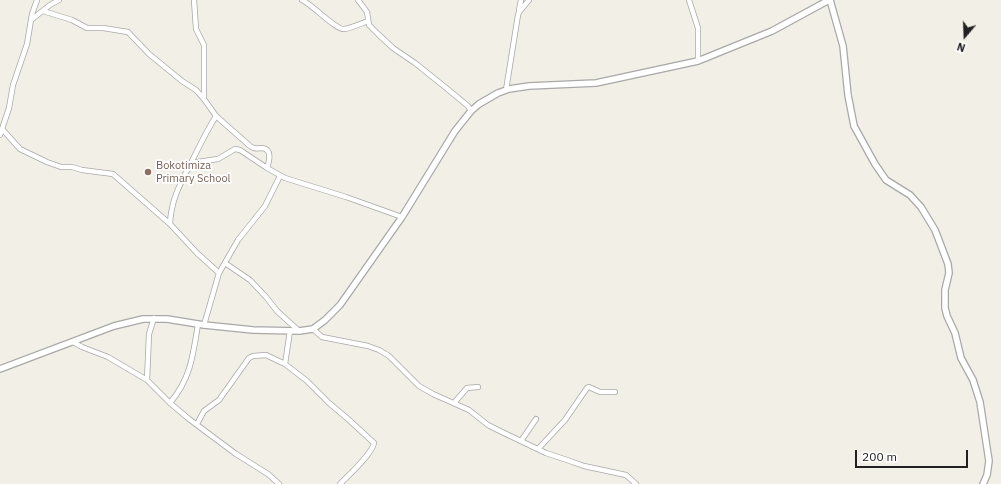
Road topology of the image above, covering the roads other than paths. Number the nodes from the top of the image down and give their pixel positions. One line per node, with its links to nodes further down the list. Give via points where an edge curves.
1 (37, 0): 12 (street)
2 (59, 0): 10 (street)
3 (194, 0): 16 (street, via 196,28 204,45)
4 (302, 0): 13 (street, via 340,29)
5 (358, 0): 13 (street, via 367,12)
6 (521, 0): 11 (street)
7 (528, 0): 11 (street)
8 (689, 0): 14 (street, via 698,28)
9 (830, 0): 14 (street, via 772,32); 47 (street, via 843,46 854,126 886,180 910,195 922,207 935,230 948,264 950,273 945,290 945,308 961,358 973,380 980,402 989,462)
10 (43, 11): 12 (street); 16 (street, via 72,20 87,28 128,32 149,54 196,90)
11 (519, 12): 15 (street)
12 (31, 20): 19 (street, via 27,44)
13 (368, 21): 17 (street, via 393,48 445,87)
14 (698, 61): 15 (street, via 596,83 529,86)
15 (506, 90): 17 (street)
16 (204, 100): 18 (street)
17 (471, 111): 23 (street, via 455,131)
18 (216, 116): 20 (street); 21 (street, via 253,148 269,153)
19 (1, 132): 24 (street, via 20,149 47,162 61,167 114,174)
20 (191, 163): 21 (street, via 218,159 238,149); 24 (street, via 173,201)
21 (267, 168): 22 (street)
22 (280, 176): 23 (street); 25 (street, via 262,211 238,240)
23 (402, 217): 29 (street, via 340,306)
24 (170, 224): 26 (street)
25 (225, 263): 26 (street); 31 (street, via 250,280 277,311)
26 (219, 273): 28 (street)
27 (154, 318): 28 (street); 32 (street, via 114,326); 35 (street, via 150,334)
28 (201, 325): 30 (street); 39 (street, via 190,371)
29 (313, 329): 31 (street); 38 (street, via 322,337 380,350 420,386)
30 (290, 331): 31 (street); 33 (street)
31 (300, 332)
32 (73, 342): 34 (street); 35 (street, via 114,360)
33 (285, 364): 41 (street, via 266,355 249,358 219,400 204,411); 45 (street, via 374,443 373,448)
34 (0, 369)
35 (147, 380): 39 (street)
36 (478, 387): 38 (street, via 466,389)
37 (615, 392): 43 (street, via 600,392 587,387 565,420)
38 (454, 402): 42 (street, via 494,428)
39 (170, 403): 41 (street)
40 (536, 419): 42 (street)
41 (197, 424): 44 (street)
42 (521, 441): 43 (street)
43 (538, 449): 46 (street, via 584,466 626,475)
44 (279, 484)
45 (340, 484)
46 (636, 484)
47 (983, 484)

